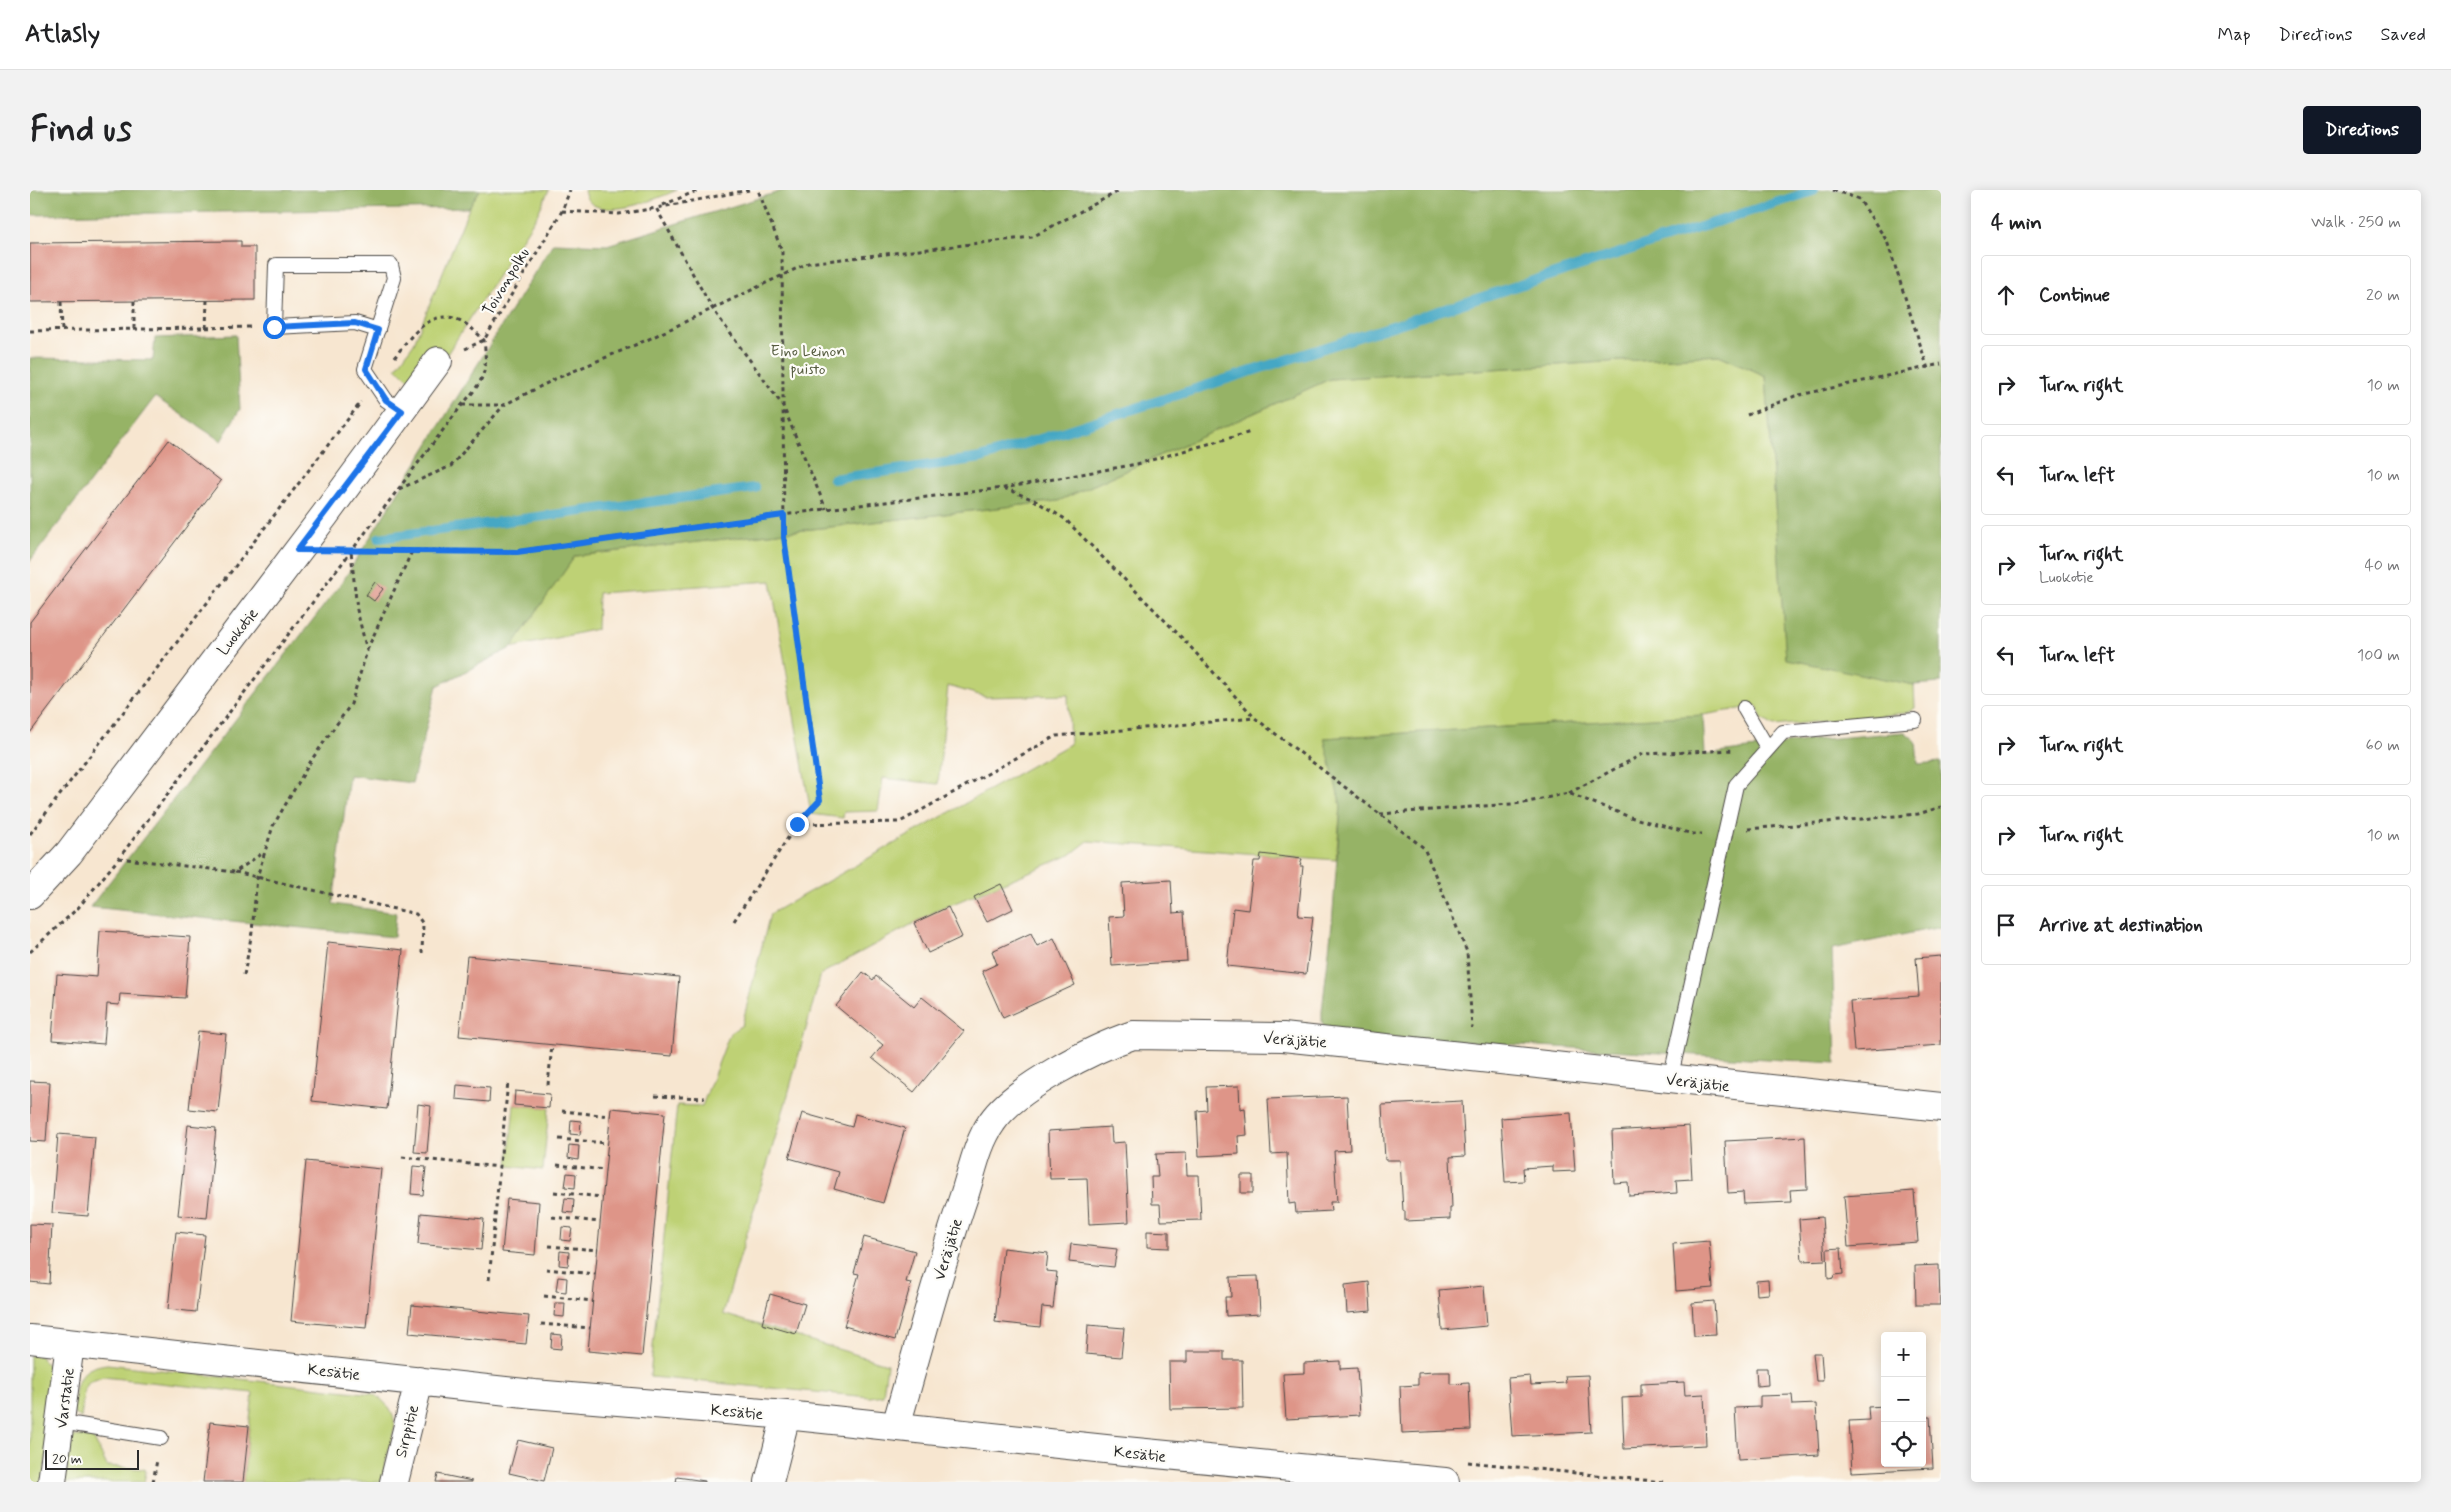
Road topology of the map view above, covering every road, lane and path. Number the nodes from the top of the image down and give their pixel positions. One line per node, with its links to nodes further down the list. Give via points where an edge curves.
1 (570, 190): 8 (path, Toivonpolku)
2 (699, 190): 7 (path)
3 (750, 190): 7 (path)
4 (758, 190): 9 (path, via 782,251)
5 (1121, 190): 9 (path, via 1032,237 808,264)
6 (1833, 190): 23 (path, via 1859,199 1887,241)
7 (656, 208): 8 (path, via 619,214); 13 (path)
8 (562, 211): 20 (path, Toivonpolku)
9 (782, 275): 13 (path); 27 (path)
10 (206, 300): 15 (path)
11 (134, 301): 16 (path)
12 (61, 302): 19 (path)
13 (712, 308): 25 (path); 27 (path)
14 (274, 327): 15 (path); 17 (lane, via 355,323); 17 (lane, via 276,265 391,265 394,278)
15 (206, 328): 16 (path)
16 (134, 330): 19 (path)
17 (378, 330): 24 (lane, via 366,369)
18 (30, 331): 19 (path)
19 (62, 331)
20 (484, 340): 21 (path, Toivonpolku); 24 (path, via 463,322 450,317 429,320 410,336); 26 (path, via 487,363 479,386)
21 (438, 361): 28 (street, Luokotie)
22 (1941, 364): 23 (path)
23 (1928, 369): 29 (path, via 1795,396)
24 (375, 383): 28 (lane, via 386,400); 48 (path)
25 (504, 404): 26 (path); 32 (path, via 451,466)
26 (462, 405): 32 (path)
27 (783, 406): 33 (path); 34 (path)
28 (402, 411): 35 (street, Luokotie)
29 (1747, 415)
30 (1251, 432): 31 (path, via 1137,464)
31 (1004, 488): 33 (path); 40 (path, via 1034,500 1065,519 1185,641)
32 (398, 489): 36 (path)
33 (826, 509): 34 (path)
34 (784, 515): 37 (path, via 517,552); 46 (path, via 784,537 820,800)
35 (297, 550): 36 (path); 53 (street, Luokotie, via 69,852)
36 (351, 550): 37 (path); 38 (path, via 356,610); 50 (path)
37 (412, 551): 38 (path)
38 (367, 651): 49 (path, via 350,704 312,759 273,826)
39 (1744, 708): 42 (lane)
40 (1255, 718): 45 (path); 46 (path, via 1056,736 900,822)
41 (1915, 720): 42 (lane, via 1783,732)
42 (1768, 749): 43 (path, via 1643,754); 47 (lane, via 1736,785)
43 (1568, 793): 45 (path, via 1524,803); 47 (path, via 1630,817 1693,834)
44 (1941, 807): 47 (path, via 1918,814)
45 (1380, 814): 59 (path, via 1424,848 1467,952)
46 (797, 824): 54 (path)
47 (1726, 832): 60 (lane)
48 (30, 834)
49 (265, 852): 51 (path); 52 (path)
50 (119, 858): 51 (path); 55 (path, via 78,908)
51 (235, 872): 52 (path)
52 (257, 877): 56 (path, via 416,914 423,924); 57 (path)
53 (30, 895)
54 (734, 921)
55 (30, 952)
56 (422, 953)
57 (244, 975)
58 (552, 1045): 62 (path)
59 (1473, 1056): 60 (street, Veräjätie); 92 (street, Veräjätie, via 1283,1037 1133,1035 1114,1041 1058,1070 1023,1093 992,1121 983,1139 946,1247)
60 (1670, 1080): 65 (street, Veräjätie)
61 (508, 1082): 72 (path)
62 (548, 1085)
63 (655, 1096): 64 (path)
64 (705, 1098)
65 (1941, 1107)
66 (562, 1111): 67 (path)
67 (610, 1116)
68 (559, 1139): 69 (path)
69 (608, 1143)
70 (402, 1157): 72 (path)
71 (557, 1165): 73 (path)
72 (500, 1167): 82 (path)
73 (605, 1170)
74 (554, 1192): 75 (path)
75 (602, 1196)
76 (552, 1217): 77 (path)
77 (600, 1222)
78 (549, 1246): 79 (path)
79 (598, 1250)
80 (546, 1269): 81 (path)
81 (595, 1274)
82 (489, 1280)
83 (544, 1296): 84 (path)
84 (593, 1301)
85 (541, 1324): 86 (path)
86 (590, 1328)
87 (30, 1339): 88 (street, Kesätie)
88 (70, 1344): 89 (street, Kesätie); 91 (street, Varstatie)
89 (419, 1380): 90 (street, Kesätie, via 534,1394); 95 (street, Sirppitie)
90 (786, 1415): 92 (street, Kesätie); 96 (street)
91 (61, 1422): 93 (lane); 94 (street, Varstatie)
92 (896, 1426): 97 (street, Kesätie)
93 (161, 1438)
94 (52, 1482)
95 (394, 1482)
96 (769, 1482)
97 (1445, 1482)

